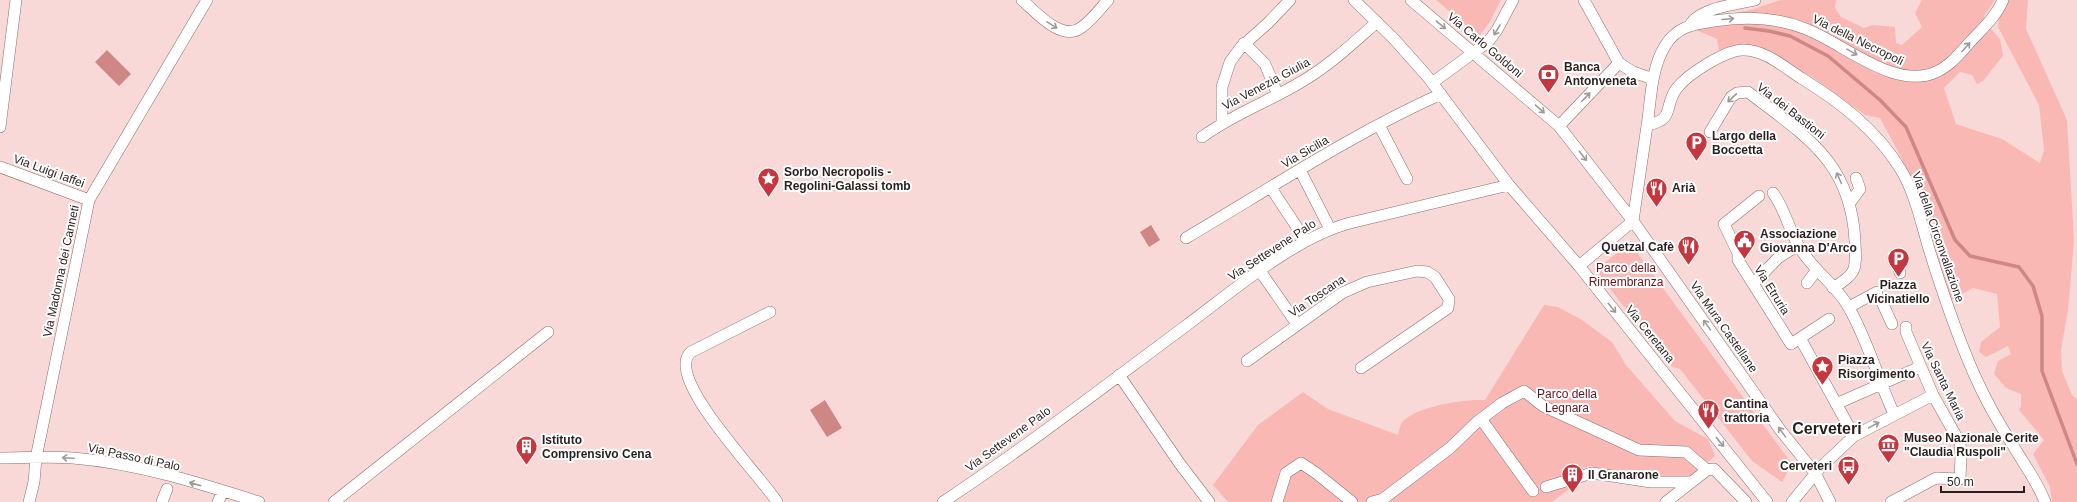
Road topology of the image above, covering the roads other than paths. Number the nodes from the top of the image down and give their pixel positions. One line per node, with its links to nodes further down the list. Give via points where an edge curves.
1 (16, 0): 26 (street)
2 (207, 0): 37 (street, Via Madonna dei Canneti)
3 (1022, 0): 4 (street, one-way to 4, via 1050,24 1069,32 1084,26)
4 (1108, 0)
5 (1290, 0): 15 (street)
6 (1354, 0): 13 (street)
7 (1411, 0): 16 (street, Via Carlo Goldoni, one-way to 16)
8 (1513, 0): 16 (street, one-way to 16, via 1492,37)
9 (1584, 0): 17 (street)
10 (1755, 0): 12 (street)
11 (2003, 0): 14 (street, Via della Necropoli, one-way to 11, via 1743,18 1783,22 1818,34 1890,72 1916,77 1936,72 1954,60 1994,16)
12 (1723, 4): 14 (street, via 1700,14)
13 (1377, 22): 19 (street); 21 (street, Via Venezia Giulia, via 1321,69)
14 (1690, 24): 18 (street, Via della Necropoli, via 1666,44)
15 (1244, 43): 21 (street, via 1265,64); 22 (street, via 1232,58 1224,76)
16 (1473, 52): 19 (street); 25 (street, Via Carlo Goldoni, one-way to 25)
17 (1619, 63): 18 (street, via 1633,72); 25 (street, one-way to 17)
18 (1653, 79): 24 (street, Via della Necropoli)
19 (1432, 82): 20 (street)
20 (1441, 94): 23 (street, Via Sicilia); 33 (street)
21 (1278, 95): 22 (street, Via Venezia Giulia)
22 (1222, 122): 28 (street, Via Venezia Giulia)
23 (1379, 125): 30 (street, Via Sicilia); 32 (street)
24 (1647, 125): 39 (street, Via della Necropoli); 94 (street, Via della Circonvallazione, via 1665,118 1675,90 1685,80 1725,55 1744,50 1762,54 1827,94 1857,118 1890,155 1906,181 1943,294 1971,366 2005,432 2033,476)
25 (1559, 126): 39 (street, Via Carlo Goldoni, one-way to 39)
26 (0, 127)
27 (1710, 132): 38 (street, Via dei Bastioni, one-way to 27, via 1839,177 1823,153 1800,131 1748,92 1737,93 1731,97)
28 (1202, 137)
29 (0, 167): 37 (street, Via Luigi Iaffei)
30 (1300, 170): 34 (street, Via Sicilia); 40 (street)
31 (1856, 178): 38 (street, via 1860,189)
32 (1407, 179)
33 (1509, 185): 40 (street, Via Settevene Palo); 45 (street, Via Ceretana)
34 (1271, 188): 41 (street, Via Sicilia); 42 (street)
35 (1772, 193): 43 (street, via 1785,213)
36 (1759, 196): 50 (street, Via Etruria, via 1724,224 1738,253 1738,260)
37 (89, 200): 69 (street, Via Madonna dei Canneti)
38 (1849, 204): 51 (street, Via dei Bastioni, via 1856,261 1848,279)
39 (1633, 221): 45 (street); 71 (street, Via Mura Castellane, one-way to 39, via 1781,431)
40 (1330, 229): 42 (street, Via Settevene Palo)
41 (1186, 238)
42 (1306, 241): 46 (street, Via Settevene Palo)
43 (1798, 245): 47 (street); 50 (street, via 1778,258)
44 (1896, 256): 48 (street)
45 (1579, 266): 90 (street, Via Ceretana, one-way to 90)
46 (1260, 271): 55 (street); 61 (street, Via Settevene Palo)
47 (1816, 271): 49 (street); 51 (street)
48 (1900, 273)
49 (1807, 283)
50 (1753, 284): 57 (street, Via Etruria)
51 (1833, 288): 52 (street)
52 (1849, 307): 59 (street, Via Santa Maria, via 1879,296 1896,325 1906,332); 62 (street, via 1867,334)
53 (770, 312): 82 (street, via 691,352 686,359 685,368 689,381 712,420)
54 (1829, 319): 57 (street)
55 (1297, 324): 58 (street, Via Toscana); 60 (street, Via Toscana, via 1361,283 1418,271 1433,275 1449,299 1448,308)
56 (548, 332): 81 (street)
57 (1795, 341): 64 (street)
58 (1247, 361)
59 (1920, 367): 62 (street); 63 (street, Via Santa Maria)
60 (1361, 368)
61 (1119, 375): 83 (street, Via Settevene Palo); 84 (street, via 1176,459)
62 (1880, 384): 64 (street); 65 (street)
63 (1932, 395): 65 (street); 93 (street, Via Santa Maria, via 1960,443 1960,478 1936,478)
64 (1836, 404): 67 (street)
65 (1894, 414): 67 (street, one-way to 65)
66 (1481, 419): 70 (street, via 1524,391 1543,406 1639,450 1686,452); 76 (street); 87 (street, via 1444,452 1383,499)
67 (1854, 436): 71 (street)
68 (0, 458): 69 (street, Via Passo di Palo)
69 (36, 458): 75 (street, Via Passo di Palo, one-way to 69, via 104,462 72,458); 77 (street, Via Madonna dei Canneti)
70 (1707, 470): 72 (street); 89 (street, via 1714,469)
71 (1815, 473): 91 (street); 92 (street, Via Mura Castellane)
72 (1691, 482): 73 (street, via 1651,482 1592,473); 88 (street)
73 (1546, 487)
74 (167, 489): 78 (street, Via Passo di Palo)
75 (223, 491): 79 (street); 80 (street, Via Passo di Palo)
76 (1533, 491)
77 (29, 502)
78 (162, 502)
79 (218, 502)
80 (259, 502)
81 (334, 502)
82 (777, 502)
83 (943, 502)
84 (1209, 502)
85 (1277, 502): 86 (street, via 1286,473 1301,463)
86 (1352, 502)
87 (1372, 502)
88 (1666, 502)
89 (1746, 502)
90 (1767, 502)
91 (1792, 502)
92 (1830, 502)
93 (1891, 502)
94 (2044, 502)

